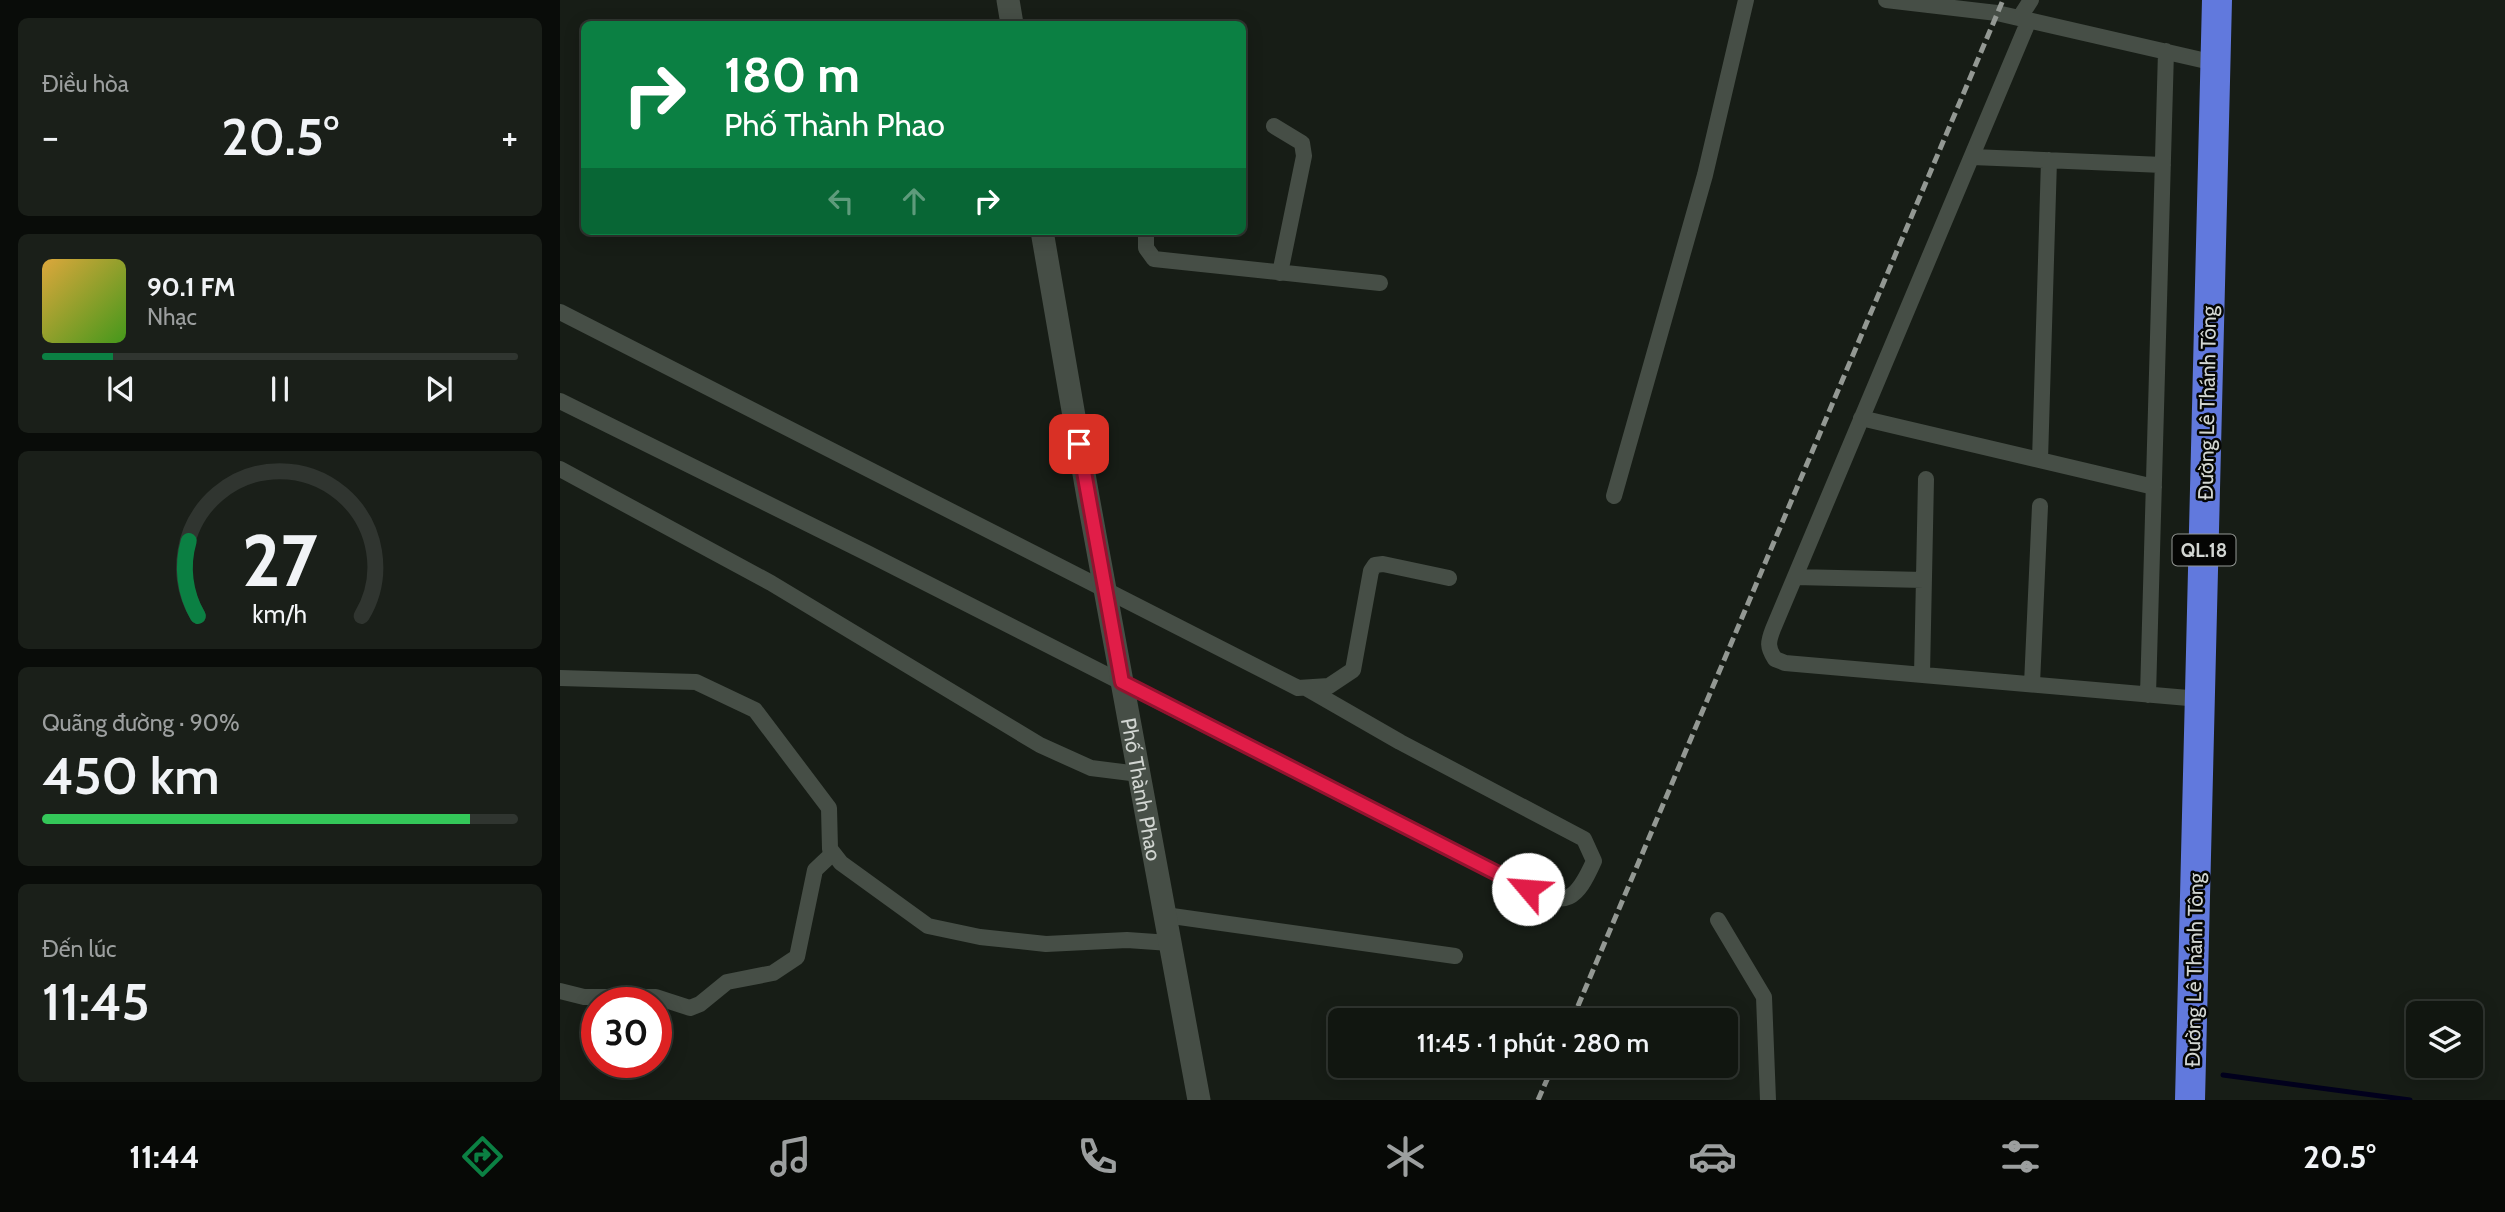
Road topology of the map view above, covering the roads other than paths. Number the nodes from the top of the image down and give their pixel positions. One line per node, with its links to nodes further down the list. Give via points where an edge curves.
1 (1009, 0): 7 (street)
2 (1746, 0): 25 (street, via 1705,175)
3 (1886, 0): 6 (street)
4 (2031, 0): 6 (street)
5 (2217, 0): 9 (highway, Đường Lê Thánh Tông / QL.18)
6 (2025, 19): 8 (street); 11 (street)
7 (1012, 21)
8 (2166, 51): 9 (street); 13 (street)
9 (2216, 63): 37 (highway, Đường Lê Thánh Tông / QL.18)
10 (1274, 125): 16 (street, via 1301,143 1304,156)
11 (1972, 157): 12 (street); 20 (street)
12 (2049, 160): 13 (street); 21 (street)
13 (2163, 165): 24 (street)
14 (1043, 235): 30 (street, Phố Thành Phao)
15 (1146, 235): 16 (street, via 1146,248 1154,259)
16 (1280, 272): 17 (street)
17 (1380, 283)
18 (560, 312): 30 (street)
19 (560, 401): 32 (street)
20 (1861, 418): 21 (street); 27 (street)
21 (2040, 460): 24 (street)
22 (560, 469): 38 (street, via 771,583 1040,744 1091,768)
23 (1926, 479): 29 (street)
24 (2154, 487): 36 (street)
25 (1614, 496)
26 (2040, 506): 34 (street)
27 (1795, 577): 29 (street); 31 (street, via 1768,642 1774,659)
28 (1449, 578): 35 (street, via 1376,565 1371,571 1353,670 1329,686)
29 (1924, 580): 31 (street)
30 (1105, 592): 32 (street, Phố Thành Phao); 35 (street)
31 (1922, 675): 34 (street)
32 (1121, 677): 35 (street, via 1553,901 1564,900 1577,890 1594,861 1584,839); 38 (street, Phố Thành Phao)
33 (560, 678): 39 (street, via 696,682 755,710 829,808)
34 (2032, 684): 36 (street)
35 (1306, 688)
36 (2148, 695): 37 (street)
37 (2200, 699): 47 (highway, Đường Lê Thánh Tông / QL.18)
38 (1139, 774): 40 (street, Phố Thành Phao)
39 (833, 853): 42 (street, via 898,908 928,926 1046,944); 44 (street, via 815,870 797,957 789,965 727,982 690,1008 656,997 584,997)
40 (1165, 915): 42 (street, Phố Thành Phao); 43 (street)
41 (1717, 920): 46 (street, via 1764,997)
42 (1170, 943): 45 (street, Phố Thành Phao)
43 (1455, 956)
44 (560, 991)
45 (1199, 1100)
46 (1768, 1100)
47 (2190, 1100)

